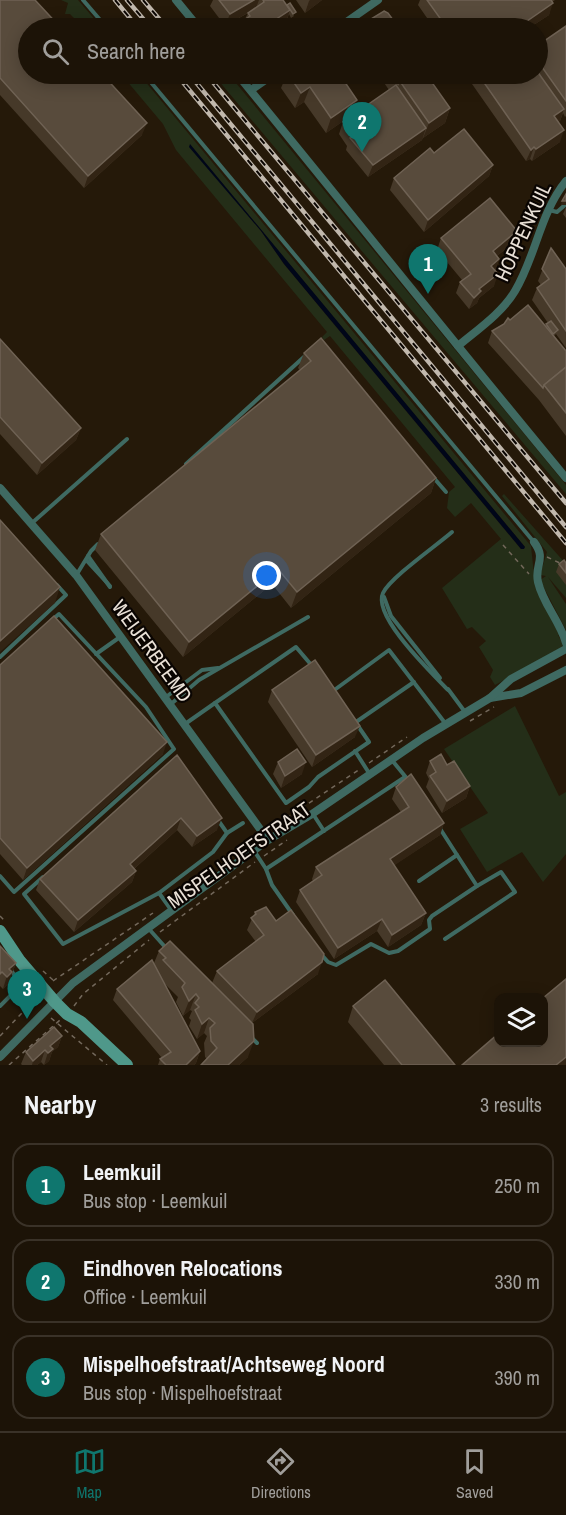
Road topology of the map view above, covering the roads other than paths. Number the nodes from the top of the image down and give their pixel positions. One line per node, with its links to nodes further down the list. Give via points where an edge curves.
1 (83, 0): 4 (lane)
2 (176, 0): 5 (street)
3 (378, 0): 6 (street)
4 (98, 18)
5 (191, 18)
6 (352, 18)
7 (152, 84): 25 (lane)
8 (245, 84): 10 (street)
9 (259, 84): 10 (street)
10 (250, 90): 14 (street)
11 (566, 181): 13 (street, HOPPENKUIL)
12 (566, 204): 13 (lane, via 557,212)
13 (548, 210): 14 (street, HOPPENKUIL, via 516,291)
14 (458, 346): 19 (street)
15 (313, 349): 17 (lane)
16 (127, 439): 22 (lane)
17 (178, 471)
18 (431, 474): 21 (lane)
19 (566, 478)
20 (0, 488): 22 (street, WEIJERBEEMD)
21 (446, 492)
22 (32, 524): 27 (street, WEIJERBEEMD)
23 (452, 532): 47 (lane, via 386,589 384,602)
24 (102, 541): 26 (lane)
25 (534, 542): 32 (street, via 541,555 538,584)
26 (87, 558): 26 (lane, via 110,586); 27 (lane)
27 (76, 575): 31 (street, WEIJERBEEMD)
28 (51, 579): 35 (lane, via 66,595)
29 (308, 617): 36 (lane)
30 (51, 622): 34 (lane, via 59,614)
31 (121, 636): 34 (lane); 44 (street, WEIJERBEEMD)
32 (566, 643)
33 (566, 649): 43 (street, MISPELHOEFSTRAAT, via 511,679)
34 (96, 654): 67 (lane, via 146,707 174,749 14,892)
35 (0, 657)
36 (222, 668): 44 (lane); 44 (lane, via 202,670)
37 (566, 670): 43 (street, MISPELHOEFSTRAAT, via 521,693)
38 (318, 673): 45 (lane, via 296,647)
39 (326, 682): 41 (lane)
40 (414, 682): 41 (lane, via 389,650); 48 (lane); 50 (lane)
41 (333, 691): 42 (lane)
42 (338, 697)
43 (490, 698): 47 (street, MISPELHOEFSTRAAT)
44 (168, 701): 49 (street, WEIJERBEEMD)
45 (215, 703): 49 (lane); 51 (lane, via 286,804)
46 (350, 712): 48 (lane)
47 (466, 712): 50 (street, MISPELHOEFSTRAAT)
48 (356, 722): 51 (lane, via 369,742)
49 (185, 724): 62 (street, WEIJERBEEMD)
50 (446, 724): 52 (street, MISPELHOEFSTRAAT)
51 (355, 751): 53 (lane)
52 (391, 759): 53 (street, MISPELHOEFSTRAAT); 54 (lane)
53 (369, 773): 57 (street, MISPELHOEFSTRAAT)
54 (405, 777): 55 (lane); 60 (lane)
55 (411, 784)
56 (214, 814): 61 (lane)
57 (312, 814): 60 (lane); 62 (street, MISPELHOEFSTRAAT)
58 (434, 818): 63 (lane)
59 (243, 823): 61 (lane)
60 (324, 831): 65 (lane)
61 (227, 833): 70 (lane, via 213,852)
62 (268, 840): 64 (street, MISPELHOEFSTRAAT)
63 (457, 855): 68 (lane); 69 (lane)
64 (257, 856): 65 (lane); 71 (street, MISPELHOEFSTRAAT)
65 (266, 869): 72 (lane, via 272,885)
66 (49, 872): 70 (lane, via 24,894 63,944)
67 (0, 876)
68 (419, 881)
69 (477, 886): 75 (lane, via 501,872 514,892); 77 (lane, via 432,916 430,929 398,951 389,953 370,944 336,965)
70 (159, 893): 71 (lane)
71 (172, 911): 74 (street, MISPELHOEFSTRAAT)
72 (299, 923)
73 (3, 926): 79 (street, via 21,961 40,975)
74 (152, 932): 76 (lane); 79 (street, MISPELHOEFSTRAAT, via 73,983)
75 (445, 939)
76 (169, 951)
77 (320, 952)
78 (6, 962): 80 (lane, via 21,985)
79 (57, 1000): 83 (street, MISPELHOEFSTRAAT); 84 (street)
80 (0, 1006)
81 (249, 1035): 82 (lane)
82 (257, 1043)
83 (2, 1052)
84 (127, 1065)

